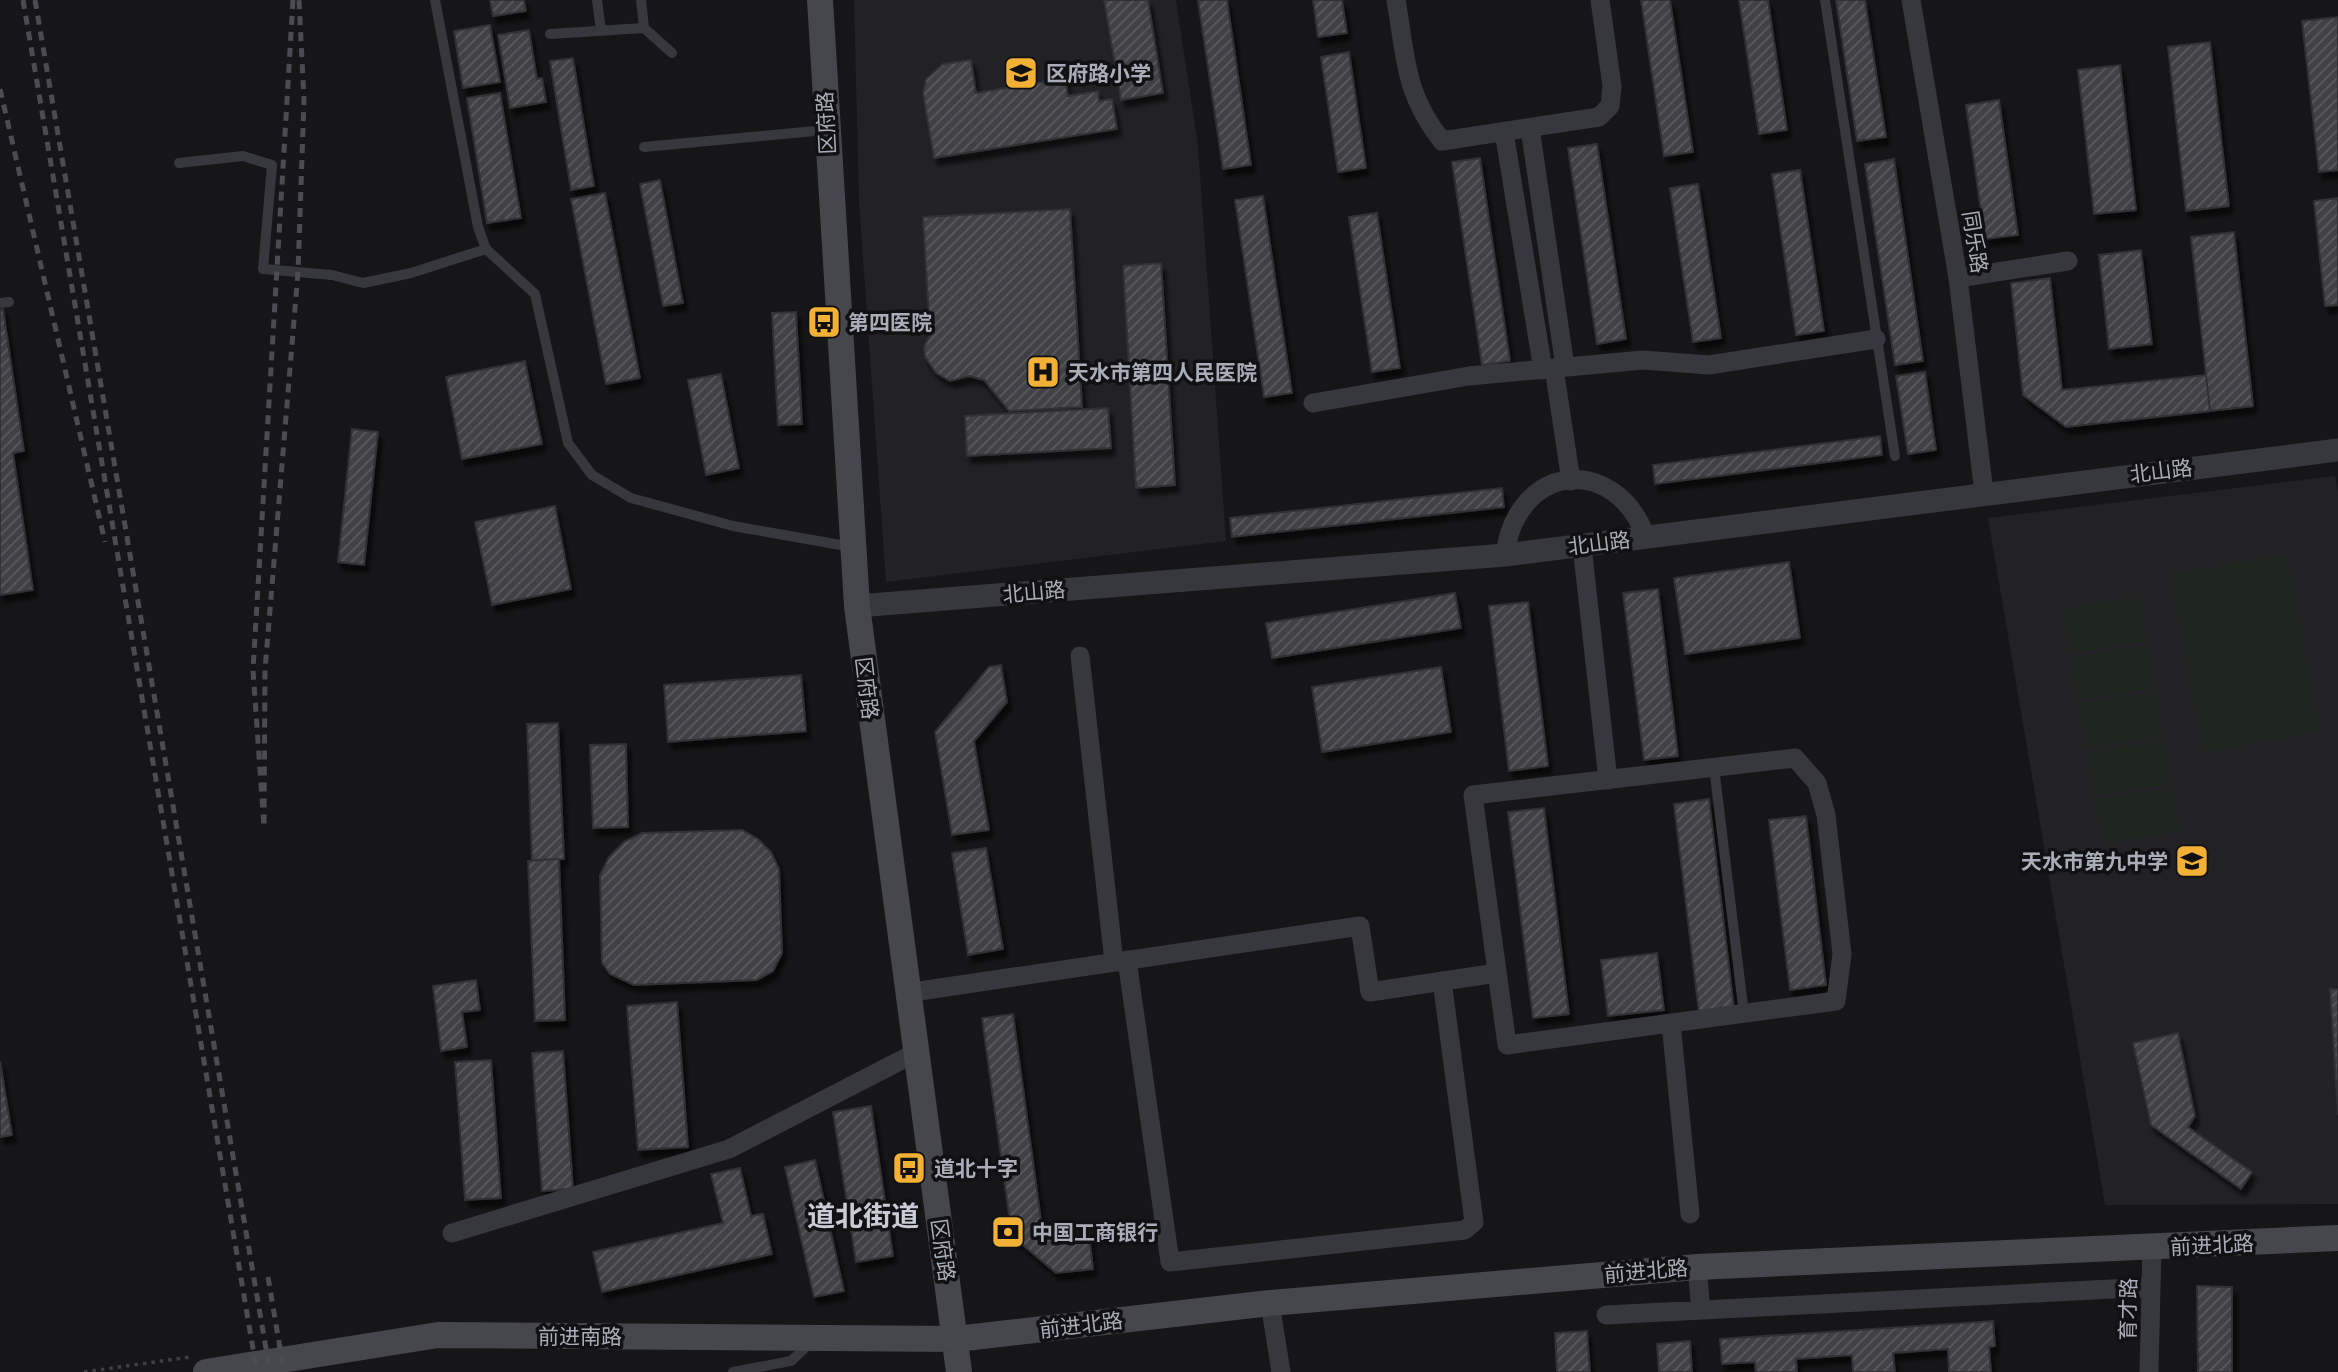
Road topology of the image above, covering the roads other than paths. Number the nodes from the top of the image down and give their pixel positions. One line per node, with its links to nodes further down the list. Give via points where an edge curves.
1 (435, 0): 18 (lane)
2 (597, 0): 10 (lane)
3 (640, 0): 9 (lane)
4 (820, 0): 14 (main road, 区府路)
5 (1396, 0): 15 (street, via 1411,92 1442,141)
6 (1600, 0): 13 (street, via 1612,86 1610,106 1600,117)
7 (1825, 0): 21 (lane)
8 (1911, 0): 20 (street, 同乐路)
9 (644, 28): 10 (lane); 12 (lane)
10 (601, 31): 11 (lane)
11 (550, 34)
12 (672, 53)
13 (1530, 128): 15 (street); 22 (street)
14 (827, 130): 16 (lane); 30 (main road, 区府路)
15 (1504, 132): 22 (street)
16 (644, 147)
17 (179, 163): 18 (lane, via 243,156 272,165 263,270 332,275 363,283)
18 (486, 249): 30 (lane, via 535,294 568,443 592,475 631,498 733,526)
19 (2068, 261): 20 (street)
20 (1958, 278): 27 (street, 同乐路)
21 (1876, 339): 22 (street, via 1709,365 1643,360); 25 (lane)
22 (1554, 368): 23 (street, via 1469,376); 26 (street)
23 (1313, 403)
24 (2338, 450): 27 (street, 北山路)
25 (1895, 456)
26 (1571, 481): 28 (street, via 1602,484 1623,497 1638,515); 31 (street, via 1556,482 1534,493 1518,510 1508,531)
27 (1984, 493): 28 (street, 北山路)
28 (1646, 537): 29 (street, 北山路)
29 (1582, 546): 31 (street, 北山路); 35 (street)
30 (853, 548): 32 (main road, 区府路)
31 (1505, 555): 32 (street, 北山路)
32 (857, 606): 39 (main road, 区府路)
33 (1080, 656): 36 (street)
34 (1714, 767): 35 (street); 40 (lane); 40 (street, via 1796,758 1817,783 1827,829 1842,954 1836,1001)
35 (1608, 780): 37 (street, via 1473,795)
36 (1121, 961): 38 (street, via 1360,926 1370,992); 38 (street, via 1170,1262 1465,1230 1474,1222); 39 (street)
37 (1497, 973): 38 (street); 41 (street, via 1507,1045)
38 (1442, 981)
39 (906, 993): 42 (main road, 区府路)
40 (1744, 1014): 41 (street)
41 (1671, 1023): 43 (street)
42 (915, 1053): 44 (street, via 729,1149); 53 (main road, 区府路)
43 (1690, 1214)
44 (452, 1233)
45 (2338, 1238): 46 (main road, 前进北路)
46 (2151, 1248): 47 (main road, 前进北路); 48 (street, 育才路)
47 (1697, 1267): 49 (main road, 前进北路); 50 (street)
48 (2151, 1287): 50 (street); 58 (street, 育才路)
49 (1270, 1303): 53 (main road, 前进北路); 57 (street)
50 (1701, 1310): 51 (street)
51 (1606, 1315)
52 (815, 1338): 53 (main road, 前进南路); 54 (main road, 前进南路, via 438,1335); 55 (lane, via 791,1361)
53 (956, 1339): 56 (main road, 区府路)
54 (206, 1372)
55 (733, 1372)
56 (959, 1372)
57 (1281, 1372)
58 (2149, 1372)

